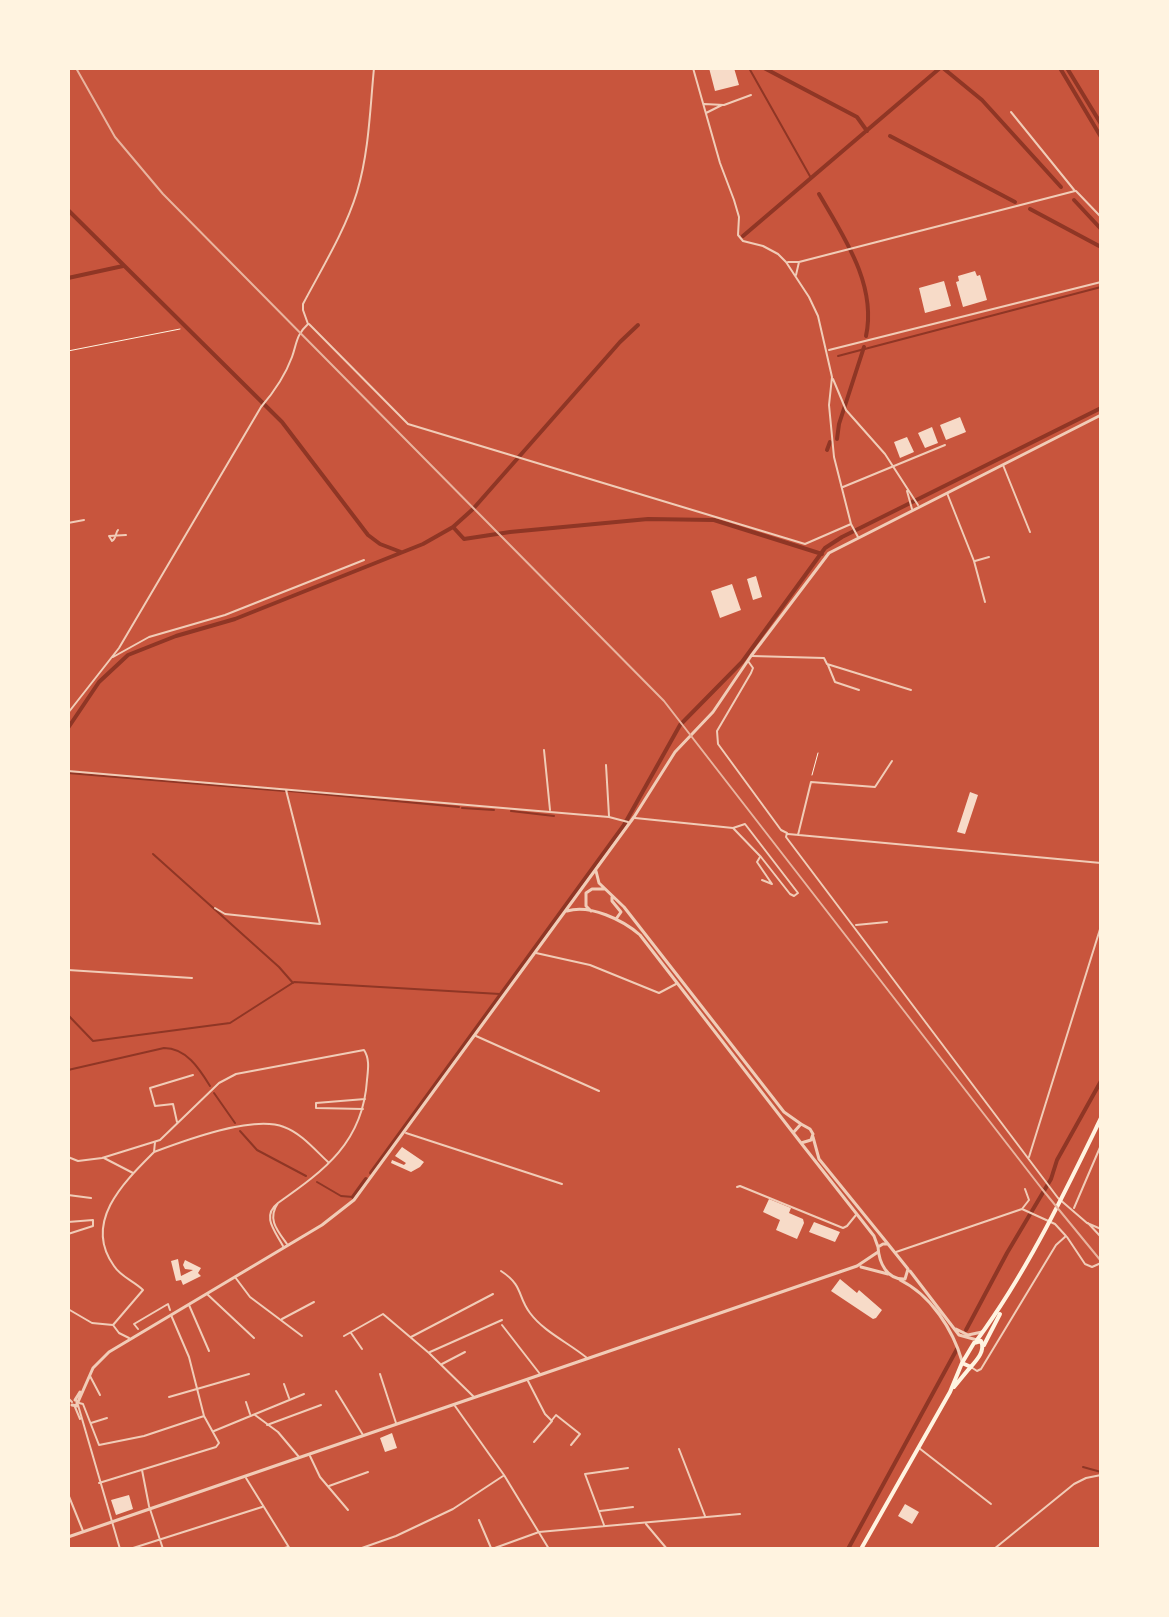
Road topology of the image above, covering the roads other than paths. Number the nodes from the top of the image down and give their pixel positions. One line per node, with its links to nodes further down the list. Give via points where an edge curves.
1 (374, 68): 14 (street, via 358,189 303,304)
2 (693, 68): 4 (street)
3 (751, 95): 5 (street)
4 (703, 104): 5 (street); 7 (street)
5 (724, 105): 7 (street)
6 (1011, 112): 8 (street)
7 (705, 113): 10 (street, via 739,217 738,235)
8 (1075, 191): 9 (street); 11 (street)
9 (1100, 216)
10 (786, 262): 11 (street); 12 (street)
11 (799, 262): 12 (street)
12 (796, 276): 15 (street, via 818,316)
13 (1101, 282): 15 (street)
14 (308, 324): 28 (street, via 408,424 805,544); 38 (street)
15 (828, 351): 16 (street)
16 (832, 377): 20 (street, via 846,410); 22 (street, via 831,431)
17 (1101, 415): 19 (street)
18 (945, 445): 20 (street)
19 (1003, 464): 23 (street); 30 (street)
20 (894, 468): 21 (street); 22 (street)
21 (906, 487): 24 (street); 25 (street)
22 (842, 488): 28 (street)
23 (946, 492): 24 (street); 35 (street)
24 (918, 504): 25 (street)
25 (911, 507): 31 (street)
26 (84, 520): 27 (street)
27 (68, 523)
28 (852, 526): 31 (street)
29 (118, 530): 32 (street)
30 (1030, 532)
31 (858, 535): 37 (street, via 818,565)
32 (122, 541)
33 (989, 557): 35 (street)
34 (364, 560): 38 (street, via 225,615 149,637)
35 (974, 561): 36 (street)
36 (985, 602)
37 (751, 656): 39 (street); 40 (street, via 824,658)
38 (112, 658): 43 (street)
39 (747, 661): 51 (street); 54 (street, via 751,673 715,737)
40 (827, 664): 41 (street, via 835,682); 42 (street)
41 (859, 690)
42 (911, 690)
43 (68, 713)
44 (544, 750): 49 (street)
45 (892, 761): 55 (street, via 875,787 811,782)
46 (606, 765): 50 (street)
47 (68, 771): 48 (street)
48 (286, 789): 49 (street); 69 (street, via 320,924 225,914)
49 (550, 812): 50 (street)
50 (609, 817): 52 (street)
51 (634, 817): 52 (street); 53 (street)
52 (626, 821): 62 (street)
53 (733, 828): 56 (street, via 745,824); 57 (street)
54 (787, 833): 55 (street); 75 (street)
55 (798, 835): 61 (street)
56 (757, 842): 57 (street); 59 (street)
57 (752, 846): 58 (street)
58 (761, 857): 60 (street); 63 (street, via 757,862 772,884)
59 (769, 857): 60 (street); 60 (street, via 798,893 790,894)
60 (765, 862)
61 (1101, 863)
62 (595, 870): 64 (street); 65 (street)
63 (762, 880)
64 (587, 881): 65 (street); 68 (street)
65 (599, 883): 66 (street)
66 (605, 889): 67 (street); 72 (street, via 586,893)
67 (612, 895): 73 (street, via 621,912); 88 (street, via 784,1112)
68 (576, 896): 70 (street); 71 (street)
69 (215, 908)
70 (580, 910): 71 (street); 72 (street)
71 (566, 911): 77 (street)
72 (591, 911): 73 (street)
73 (616, 919): 80 (street, via 640,935)
74 (887, 922): 75 (street)
75 (855, 926): 98 (street)
76 (1101, 926): 98 (street)
77 (535, 953): 80 (street, via 590,965 659,993); 81 (street)
78 (68, 970): 79 (street)
79 (192, 978)
80 (677, 984): 90 (street)
81 (475, 1035): 83 (street); 89 (street)
82 (193, 1075): 87 (street, via 150,1088 155,1106 173,1104)
83 (599, 1091)
84 (366, 1098): 85 (street); 85 (street, via 316,1103 316,1108); 87 (street, via 364,1050 236,1074)
85 (364, 1109): 99 (street, via 355,1132)
86 (1101, 1118): 130 (main road)
87 (177, 1123): 92 (street)
88 (801, 1124): 90 (street); 91 (street)
89 (405, 1132): 101 (street); 116 (street, via 354,1200)
90 (793, 1133): 93 (street)
91 (813, 1134): 93 (street); 115 (street, via 819,1159)
92 (156, 1143): 95 (street); 97 (street)
93 (801, 1143): 108 (street)
94 (1101, 1145): 107 (street)
95 (156, 1151): 99 (street, via 271,1123 297,1134); 100 (street)
96 (68, 1157): 97 (street)
97 (102, 1158): 100 (street)
98 (1029, 1158): 107 (street, via 1062,1204)
99 (329, 1163): 116 (street, via 270,1211 269,1219)
100 (133, 1173): 132 (street, via 109,1205 104,1236 115,1267 143,1290)
101 (562, 1184)
102 (737, 1187): 108 (street, via 769,1195 843,1228)
103 (1025, 1189): 106 (street, via 1029,1200)
104 (68, 1195): 105 (street)
105 (91, 1198)
106 (1022, 1209): 113 (street, via 1055,1224); 118 (street)
107 (1073, 1209): 110 (street)
108 (857, 1214): 117 (street)
109 (68, 1222): 112 (street, via 96,1222)
110 (1087, 1223): 111 (street); 114 (street)
111 (1101, 1229)
112 (68, 1234)
113 (1066, 1236): 119 (street, via 1085,1264); 156 (street)
114 (1101, 1237)
115 (888, 1244): 117 (street); 118 (street)
116 (285, 1246): 124 (street)
117 (878, 1250): 120 (street); 123 (street)
118 (894, 1251): 121 (street)
119 (1100, 1264)
120 (857, 1266): 123 (street); 157 (street)
121 (908, 1269): 125 (street, via 908,1277); 139 (street)
122 (501, 1271): 157 (street, via 515,1282 530,1314)
123 (890, 1275): 125 (street)
124 (234, 1276): 126 (street); 135 (street, via 250,1297)
125 (900, 1280): 158 (street, via 930,1304 951,1332)
126 (206, 1293): 129 (street); 147 (street)
127 (493, 1294): 148 (street)
128 (314, 1302): 135 (street)
129 (189, 1303): 133 (street); 153 (street)
130 (1002, 1308): 141 (main road); 151 (main road)
131 (68, 1309): 137 (street, via 92,1323)
132 (126, 1311): 134 (street); 137 (street)
133 (170, 1312): 140 (street, via 168,1304 134,1324); 146 (street); 167 (street)
134 (131, 1314)
135 (281, 1320): 144 (street)
136 (502, 1320): 155 (street)
137 (113, 1325): 143 (street)
138 (502, 1325): 164 (street)
139 (953, 1327): 141 (street, via 968,1335); 149 (street, via 964,1338)
140 (138, 1329)
141 (985, 1330): 149 (main road)
142 (350, 1332): 145 (street); 148 (street, via 383,1314); 152 (street)
143 (119, 1333): 146 (street); 150 (street)
144 (302, 1336)
145 (344, 1336)
146 (130, 1338): 150 (street)
147 (254, 1338)
148 (410, 1338): 155 (street)
149 (977, 1340): 151 (main road); 158 (main road)
150 (121, 1344): 163 (street)
151 (983, 1347): 156 (street); 160 (main road)
152 (362, 1349)
153 (209, 1351)
154 (465, 1352): 159 (street)
155 (429, 1353): 159 (street)
156 (991, 1354): 160 (street, via 981,1369)
157 (588, 1359): 164 (street)
158 (962, 1362): 160 (main road); 169 (main road)
159 (441, 1365): 173 (street)
160 (971, 1367): 169 (main road)
161 (249, 1374): 167 (street)
162 (380, 1374): 187 (street)
163 (89, 1375): 171 (street); 176 (street)
164 (541, 1375): 165 (street)
165 (528, 1379): 173 (street); 184 (street)
166 (284, 1384): 174 (street)
167 (197, 1390): 172 (street); 181 (street)
168 (336, 1391): 189 (street)
169 (950, 1392): 192 (main road)
170 (304, 1394): 174 (street)
171 (100, 1395)
172 (169, 1397)
173 (475, 1398): 178 (street)
174 (290, 1400): 180 (street)
175 (246, 1402): 180 (street)
176 (73, 1404): 179 (street, via 83,1404); 182 (street)
177 (321, 1405): 186 (street)
178 (454, 1405): 187 (street); 199 (street)
179 (86, 1411): 182 (street); 185 (street)
180 (252, 1415): 186 (street); 188 (street)
181 (204, 1416): 185 (street, via 99,1445); 188 (street)
182 (81, 1417): 202 (street)
183 (107, 1418): 185 (street)
184 (552, 1421): 190 (street); 191 (street, via 556,1415 580,1434)
185 (90, 1424)
186 (265, 1425): 195 (street, via 278,1432)
187 (396, 1425): 189 (street)
188 (213, 1432): 197 (street, via 216,1447)
189 (364, 1436): 194 (street)
190 (534, 1442)
191 (571, 1445)
192 (918, 1447): 205 (street); 230 (main road)
193 (679, 1449): 212 (street)
194 (309, 1455): 195 (street); 203 (street)
195 (299, 1458): 201 (street)
196 (628, 1468): 210 (street, via 585,1474)
197 (142, 1469): 202 (street); 208 (street)
198 (368, 1472): 203 (street)
199 (504, 1475): 218 (street); 226 (street, via 453,1509)
200 (1101, 1475): 231 (street, via 1074,1484)
201 (245, 1477): 206 (street); 208 (street)
202 (99, 1483): 214 (street)
203 (328, 1486): 209 (street)
204 (68, 1494): 217 (street)
205 (991, 1504)
206 (262, 1507): 220 (street); 221 (street)
207 (633, 1507): 210 (street)
208 (152, 1509): 214 (street); 220 (street)
209 (348, 1510)
210 (599, 1511): 216 (street)
211 (740, 1514): 212 (street)
212 (706, 1517): 215 (street)
213 (479, 1520): 227 (street)
214 (111, 1522): 217 (street); 222 (street)
215 (646, 1523): 216 (street); 229 (street)
216 (604, 1527): 218 (street)
217 (83, 1532): 219 (street)
218 (539, 1532): 227 (street); 228 (street)
219 (68, 1537)
220 (160, 1539): 223 (street); 224 (street)
221 (289, 1548): 225 (street)
222 (120, 1549)
223 (130, 1549)
224 (163, 1549)
225 (281, 1549)
226 (359, 1549)
227 (492, 1549)
228 (549, 1549)
229 (667, 1549)
230 (861, 1549)
231 (994, 1549)

